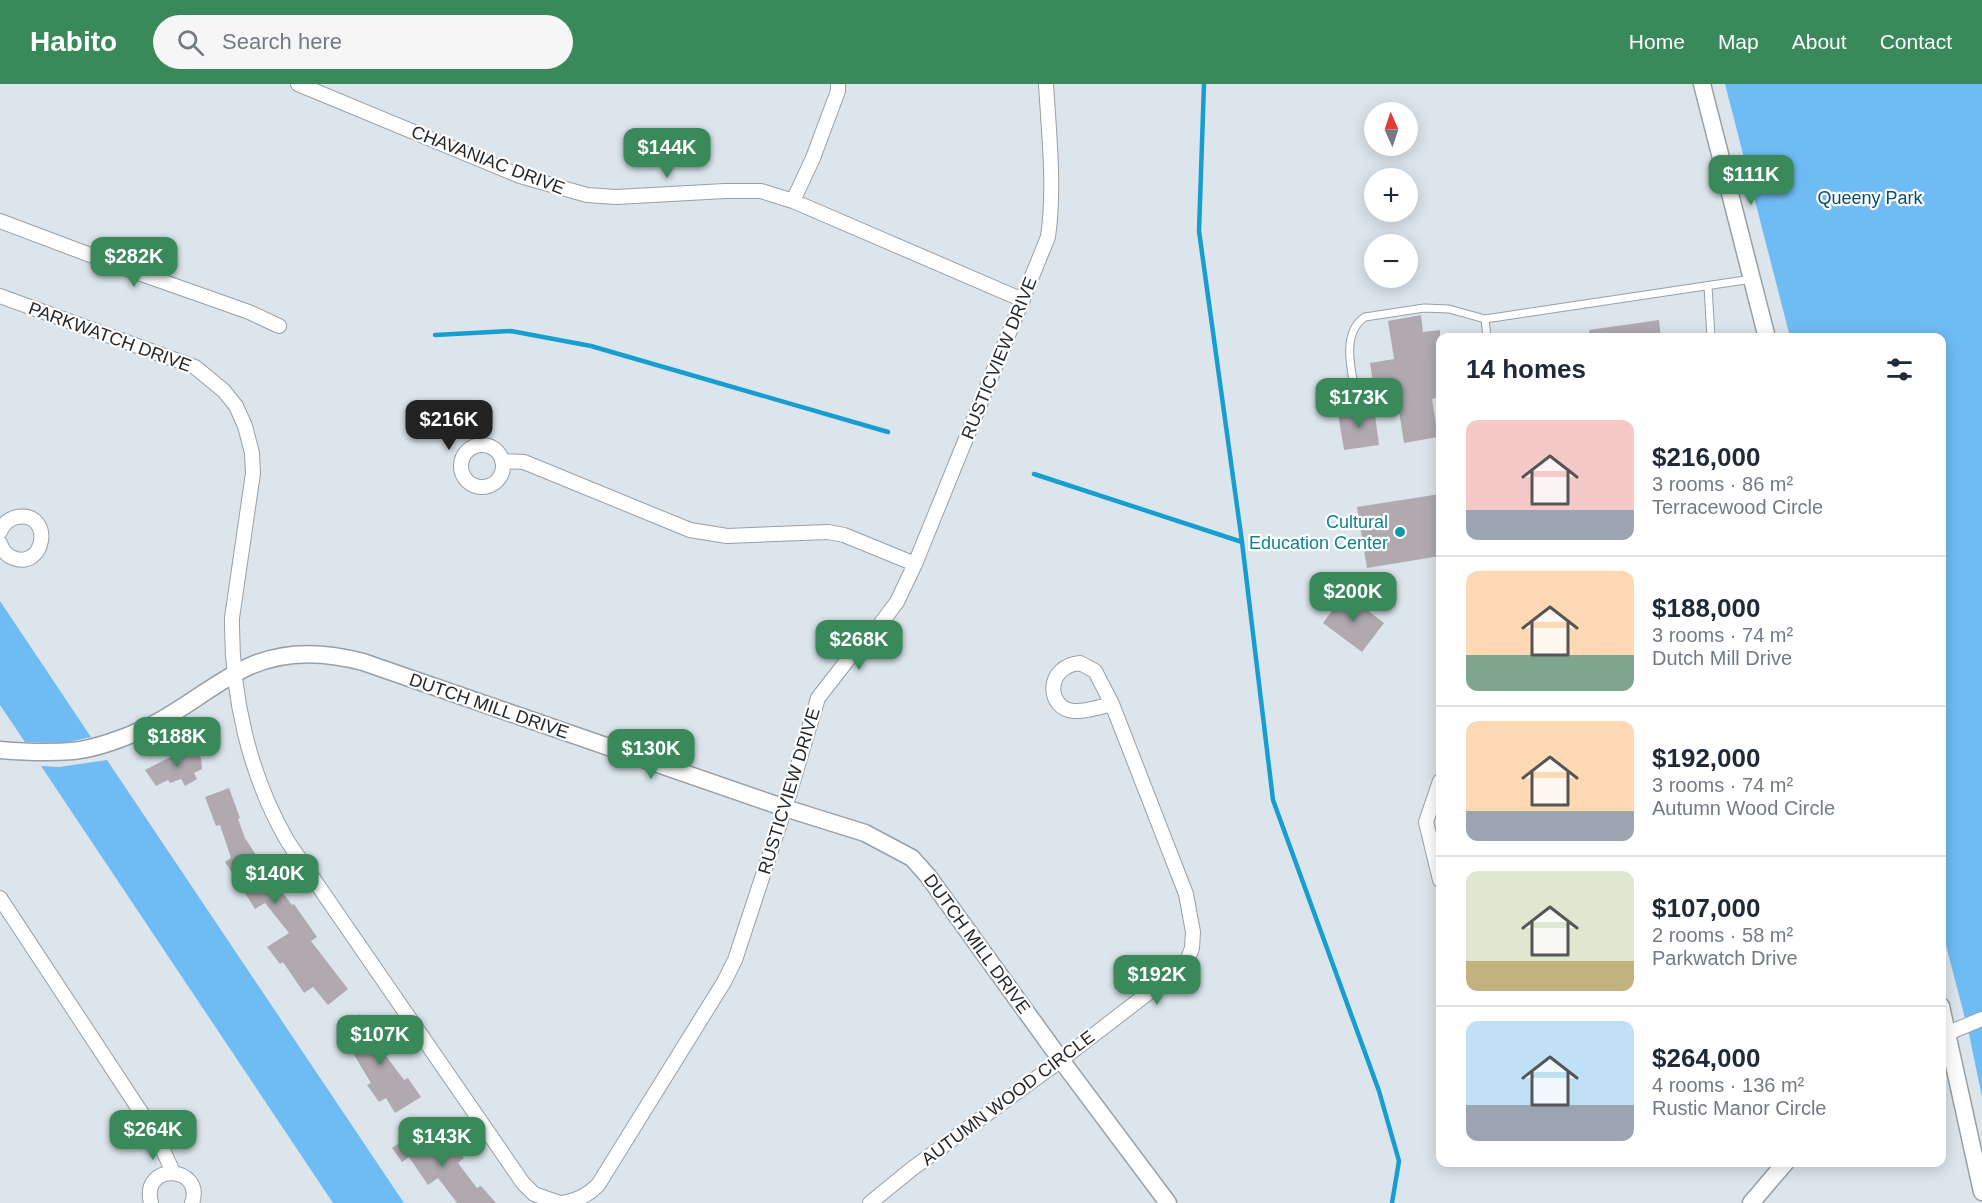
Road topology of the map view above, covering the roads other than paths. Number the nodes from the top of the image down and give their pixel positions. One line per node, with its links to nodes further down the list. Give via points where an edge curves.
1 (298, 84): 5 (street, CHAVANIAC DRIVE, via 555,188 616,197 761,191)
2 (838, 84): 5 (street, via 813,158)
3 (1046, 84): 10 (street, RUSTICVIEW DRIVE, via 1052,212 1048,237)
4 (1702, 84): 7 (street)
5 (793, 201): 10 (street, CHAVANIAC DRIVE)
6 (0, 221): 12 (street)
7 (1752, 279): 8 (lane); 15 (street)
8 (1707, 286): 11 (lane); 14 (lane)
9 (0, 297): 21 (street, PARKWATCH DRIVE, via 195,367 236,406 252,453 253,473 232,618)
10 (1023, 300): 20 (street, RUSTICVIEW DRIVE)
11 (1485, 319): 13 (lane); 16 (lane, via 1449,309 1424,308 1358,321 1349,352)
12 (279, 326)
13 (1486, 333)
14 (1711, 333)
15 (1766, 333)
16 (1357, 401)
17 (502, 461): 20 (street, via 525,462 690,530 727,536 828,532)
18 (1, 528): 19 (street, via 13,518 26,517 38,525 42,538 38,551 26,558 12,557)
19 (0, 543)
20 (915, 564): 25 (street, RUSTICVIEW DRIVE, via 897,602 818,698)
21 (235, 675): 23 (street, DUTCH MILL DRIVE, via 144,729 121,738 75,751); 25 (street, DUTCH MILL DRIVE, via 269,659 333,654); 37 (street, PARKWATCH DRIVE, via 250,754 274,818 288,842 523,1183 534,1194)
22 (1112, 704): 31 (street, AUTUMN WOOD CIRCLE, via 1186,894 1192,948 1186,964)
23 (0, 750)
24 (1436, 791): 26 (street, via 1426,822)
25 (785, 808): 31 (street, DUTCH MILL DRIVE, via 865,833 912,858); 37 (street, RUSTICVIEW DRIVE, via 735,960 724,982 598,1185 576,1201)
26 (1436, 863)
27 (0, 898): 33 (street, via 156,1135)
28 (1982, 1019): 29 (street)
29 (1946, 1033)
30 (1946, 1042): 34 (street)
31 (1061, 1060): 38 (street, AUTUMN WOOD CIRCLE); 39 (street, DUTCH MILL DRIVE)
32 (1782, 1167): 40 (street)
33 (172, 1173): 35 (street, via 154,1181 149,1195); 36 (street, via 191,1184)
34 (1982, 1192)
35 (151, 1203)
36 (192, 1203)
37 (561, 1203)
38 (870, 1203)
39 (1168, 1203)
40 (1751, 1203)

